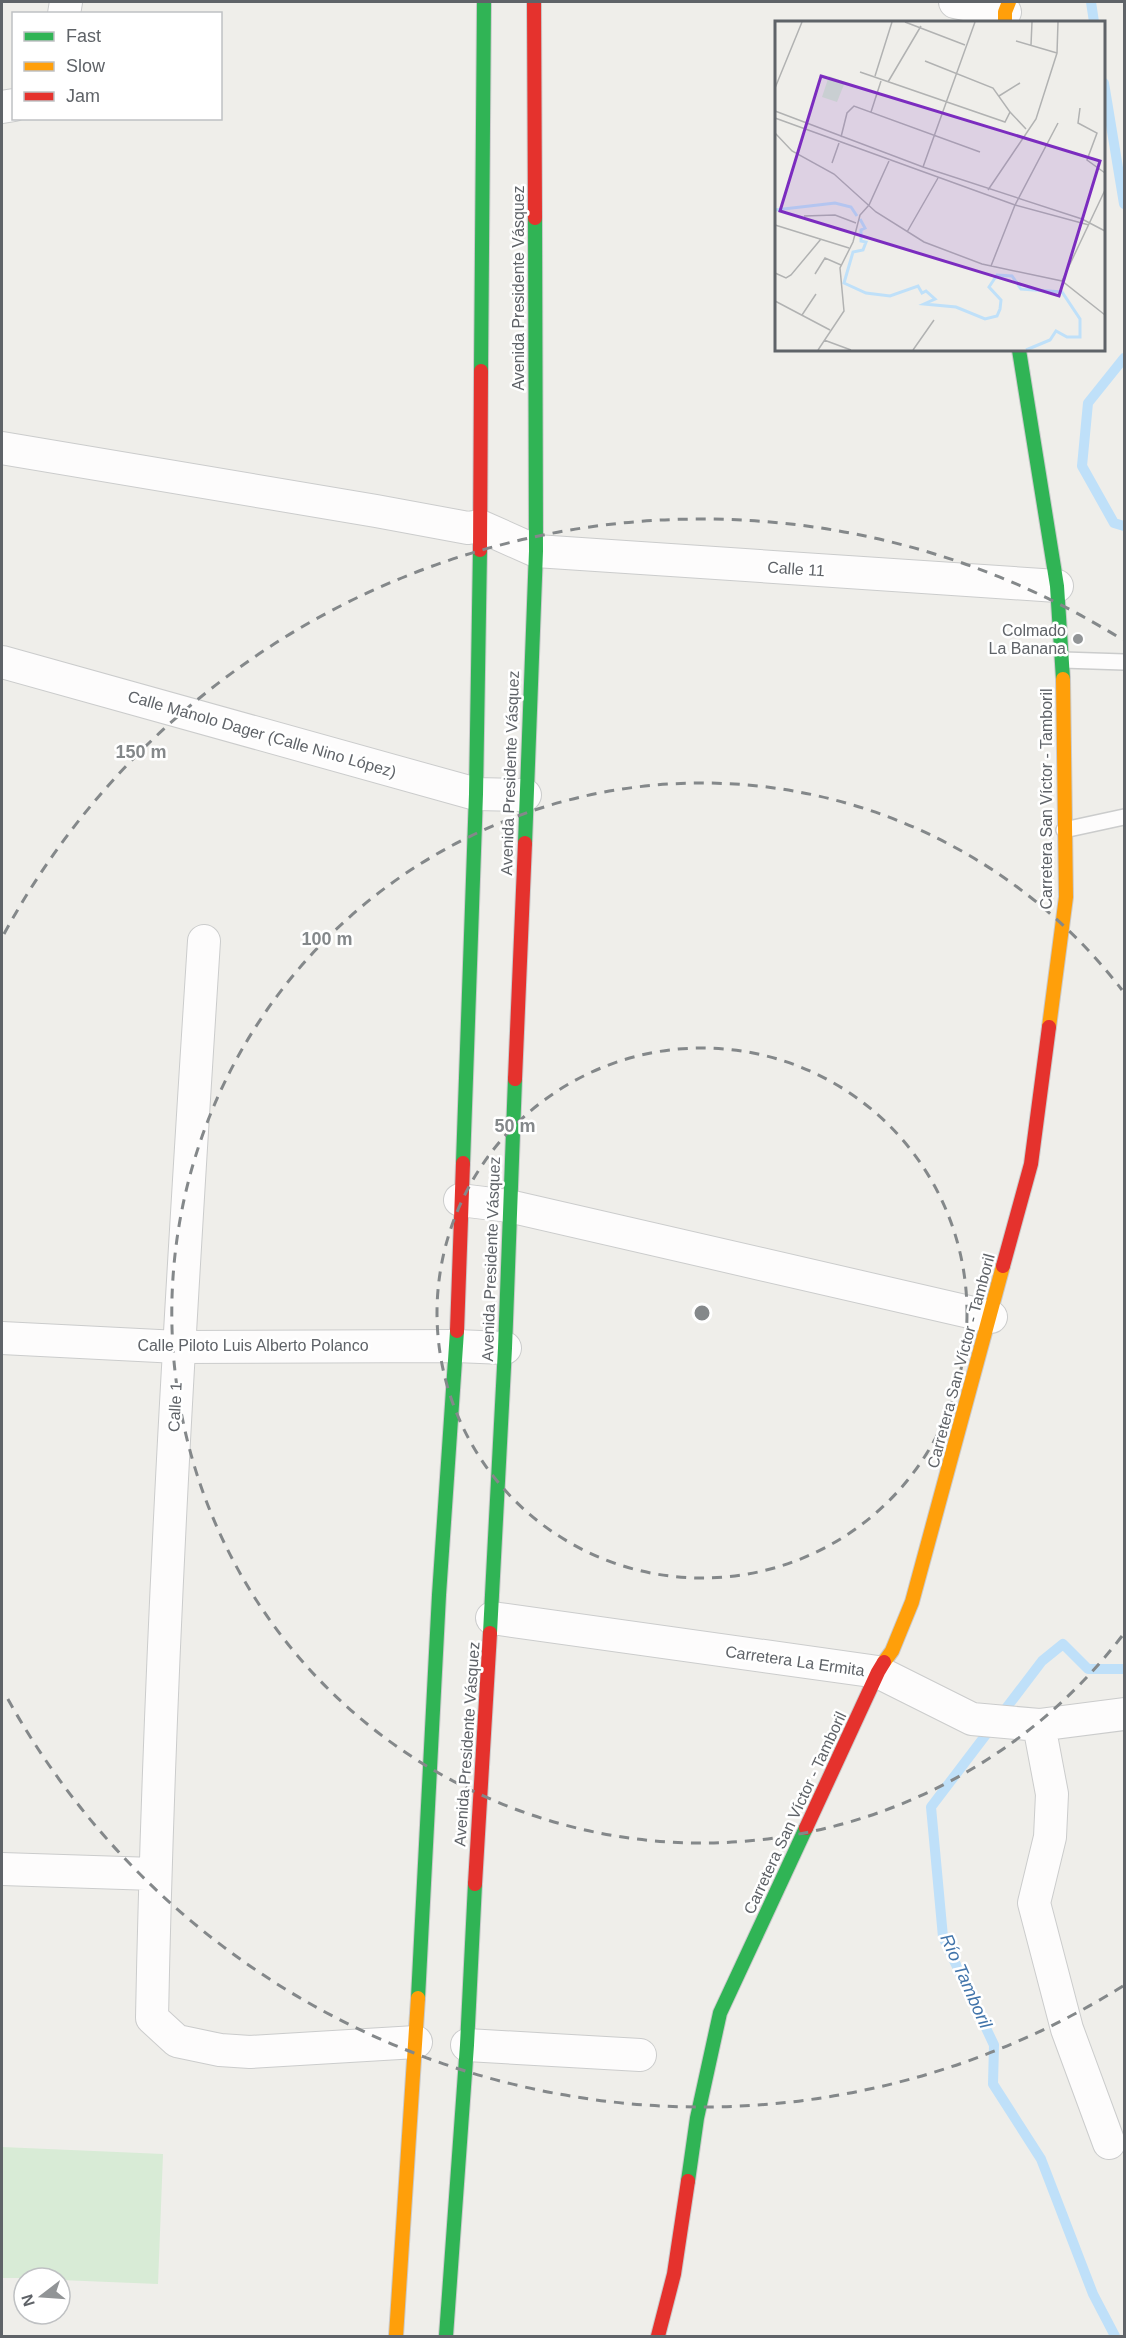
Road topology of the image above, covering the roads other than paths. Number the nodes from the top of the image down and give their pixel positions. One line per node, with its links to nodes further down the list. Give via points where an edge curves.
1 (484, 2): 7 (street, Avenida Presidente Vásquez)
2 (534, 2): 8 (street, Avenida Presidente Vásquez)
3 (955, 2): 4 (street)
4 (1007, 12)
5 (1019, 351): 9 (street, Carretera San Víctor - Tamboril)
6 (2, 448): 7 (street, via 468,528)
7 (480, 526): 8 (street); 13 (street, Avenida Presidente Vásquez)
8 (536, 551): 9 (street, Calle 11); 14 (street, Avenida Presidente Vásquez)
9 (1056, 586): 10 (street, Carretera San Víctor - Tamboril)
10 (1062, 660): 12 (lane); 16 (street, Carretera San Víctor - Tamboril)
11 (2, 662): 13 (street, Calle Manolo Dager (Calle Nino López))
12 (1125, 662)
13 (476, 794): 14 (street, Calle Manolo Dager (Calle Nino López)); 18 (street, Avenida Presidente Vásquez)
14 (525, 795): 19 (street, Avenida Presidente Vásquez)
15 (1125, 817): 16 (lane)
16 (1064, 830): 20 (street, Carretera San Víctor - Tamboril, via 1066,897 1031,1164)
17 (204, 940): 23 (street, Calle 1)
18 (460, 1200): 19 (street); 22 (street, Avenida Presidente Vásquez)
19 (509, 1206): 20 (street); 24 (street, Avenida Presidente Vásquez)
20 (991, 1317): 26 (street, Carretera San Víctor - Tamboril, via 912,1602)
21 (2, 1338): 23 (street, Calle Piloto Luis Alberto Polanco)
22 (456, 1346): 23 (street, Calle Piloto Luis Alberto Polanco); 24 (street, Calle Piloto Luis Alberto Polanco); 31 (street, Avenida Presidente Vásquez)
23 (178, 1347): 30 (street, Calle 1)
24 (505, 1348): 25 (street, Avenida Presidente Vásquez)
25 (492, 1618): 26 (street, Carretera La Ermita); 32 (street, Avenida Presidente Vásquez, via 486,1664)
26 (878, 1672): 28 (street, Carretera La Ermita, via 972,1719); 37 (street, Carretera San Víctor - Tamboril, via 720,2013 697,2118 674,2274)
27 (1125, 1714): 28 (street, Carretera La Ermita)
28 (1031, 1724): 34 (street, via 1052,1794 1050,1837 1034,1903 1067,2029)
29 (2, 1869): 30 (street)
30 (154, 1874): 31 (street, Calle 1, via 152,2018 177,2041 250,2052)
31 (416, 2042): 35 (street, Avenida Presidente Vásquez)
32 (466, 2045): 33 (street); 36 (street, Avenida Presidente Vásquez)
33 (640, 2055)
34 (1109, 2143)
35 (396, 2337)
36 (446, 2337)
37 (658, 2337)

